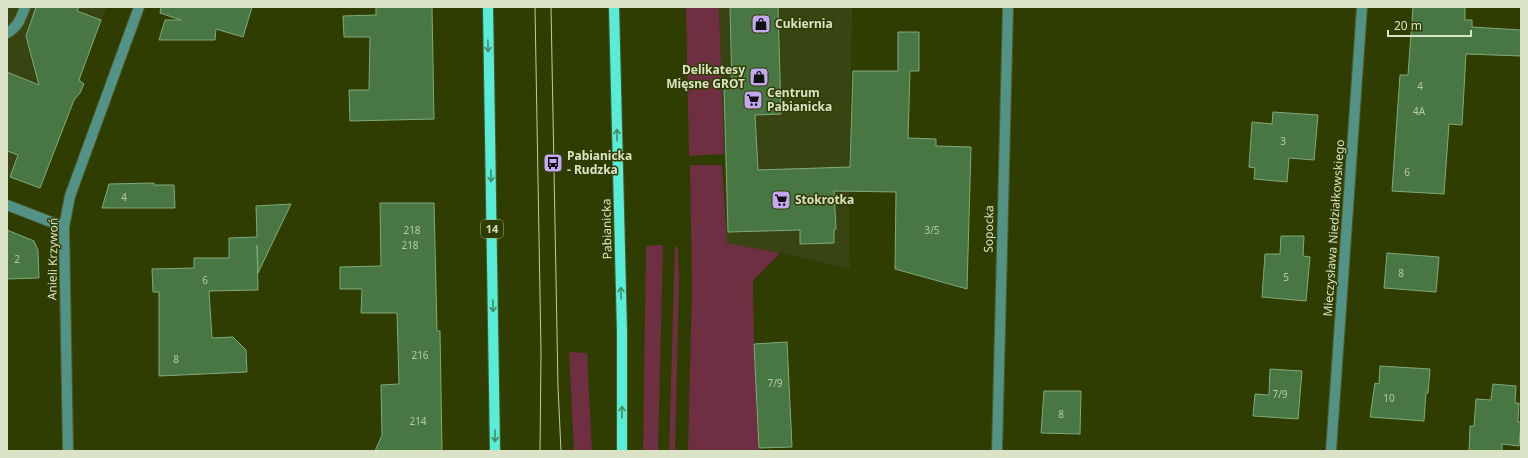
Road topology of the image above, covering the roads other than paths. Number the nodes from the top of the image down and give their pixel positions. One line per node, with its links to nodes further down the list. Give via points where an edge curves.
1 (25, 7): 7 (street, via 20,20 13,30)
2 (139, 7): 9 (street, Anieli Krzywoń, via 70,196)
3 (488, 7): 11 (main road, 14, one-way to 11)
4 (614, 7): 12 (main road, Pabianicka, one-way to 4, via 622,332)
5 (1008, 7): 13 (street, Sopocka)
6 (1362, 7): 14 (street, Mieczysława Niedziałkowskiego)
7 (7, 33)
8 (7, 205): 9 (street)
9 (64, 227): 10 (street, Anieli Krzywoń)
10 (68, 451)
11 (495, 451)
12 (622, 451)
13 (997, 451)
14 (1331, 451)

